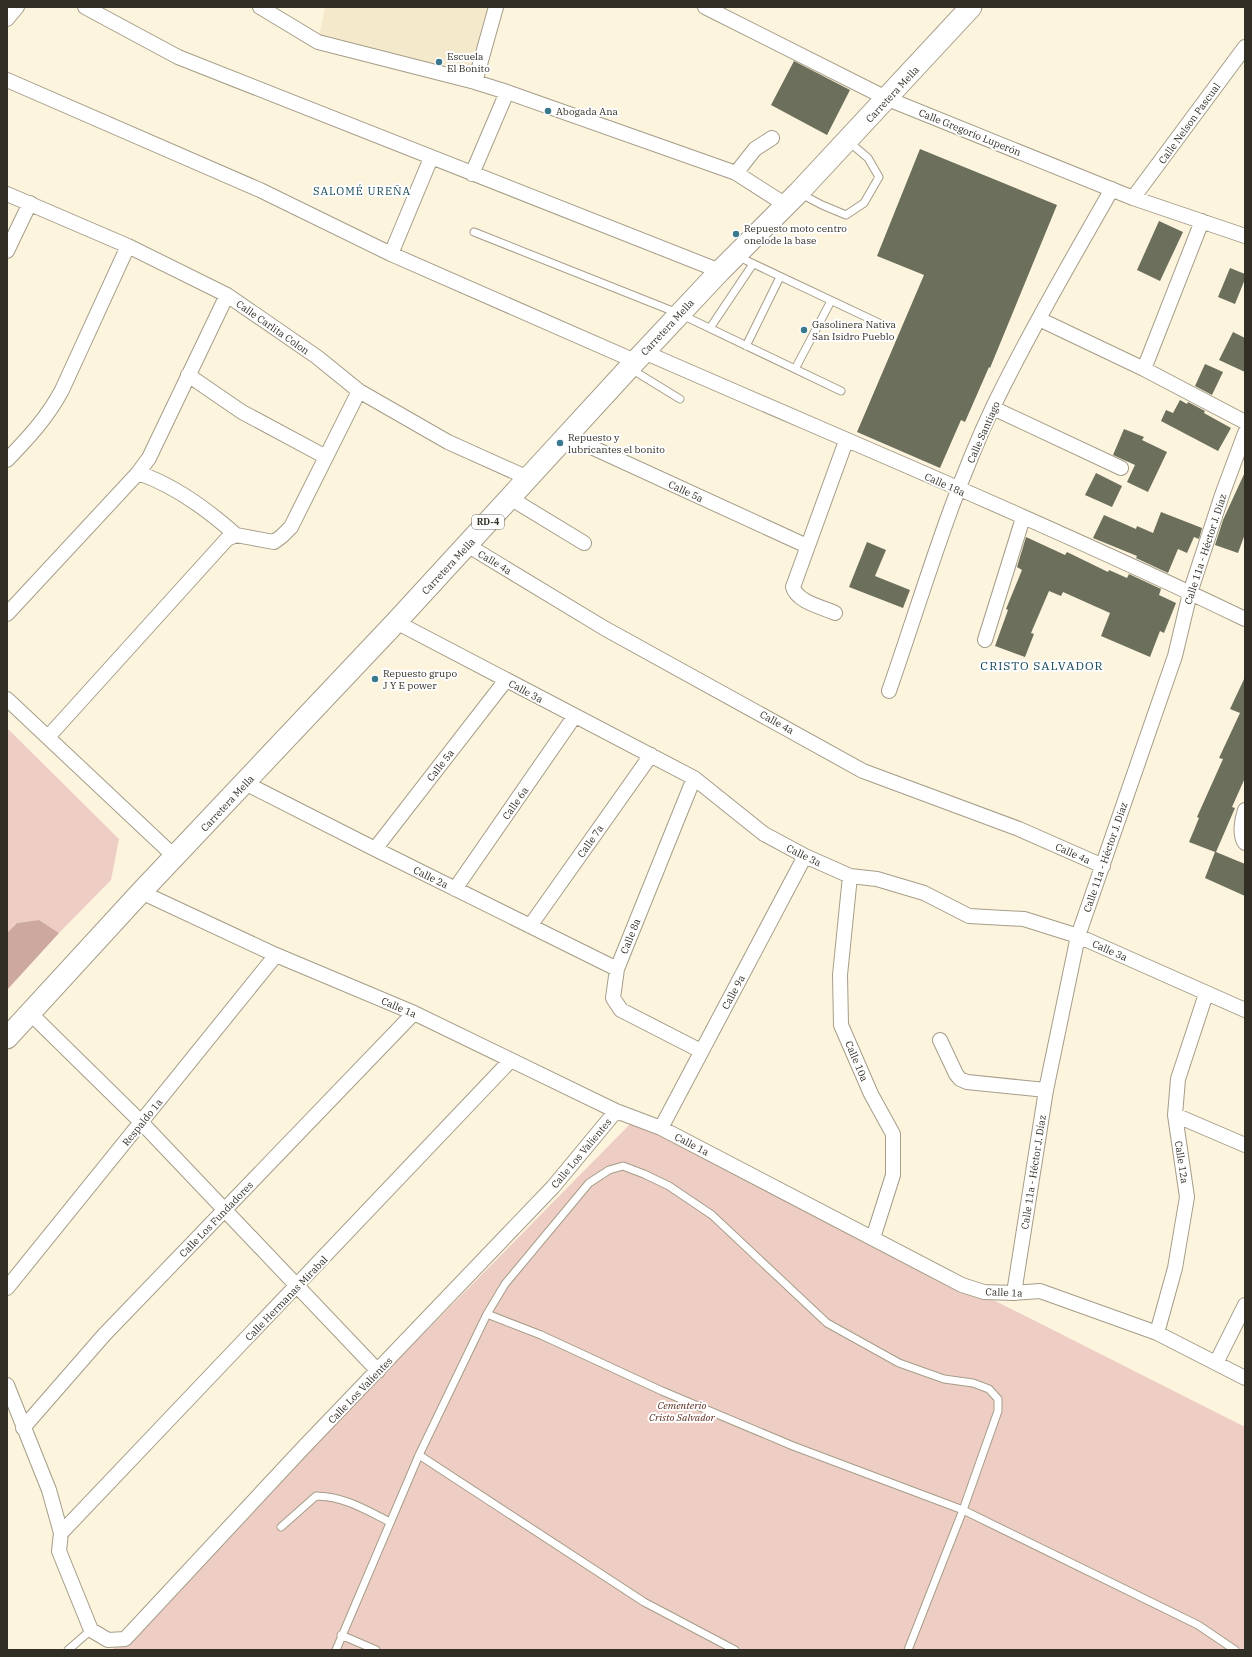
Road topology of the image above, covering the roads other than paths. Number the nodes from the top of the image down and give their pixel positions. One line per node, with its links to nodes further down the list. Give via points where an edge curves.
1 (17, 7): 7 (street)
2 (85, 7): 15 (street, via 178,57)
3 (260, 7): 10 (street, via 318,42)
4 (496, 7): 10 (street)
5 (705, 7): 12 (street, Calle Gregorio Luperón)
6 (966, 8): 12 (main road, Carretera Mella / RD-4)
7 (7, 19)
8 (1245, 47): 20 (street, Calle Nelson Pascual)
9 (7, 80): 28 (street, Calle 18a, via 260,190)
10 (475, 82): 11 (street)
11 (507, 92): 16 (street); 17 (street)
12 (888, 99): 14 (main road, Carretera Mella / RD-4); 18 (street, Calle Gregorio Luperón)
13 (772, 138): 16 (street, via 755,149)
14 (848, 141): 21 (main road, Carretera Mella / RD-4); 21 (lane, via 868,158 879,177 864,203 846,215 822,205)
15 (432, 158): 17 (street); 28 (street)
16 (736, 173): 21 (street)
17 (472, 174): 30 (street)
18 (1112, 189): 20 (street, Calle Gregorio Luperón); 35 (street, Calle Santiago)
19 (7, 194): 22 (street, Calle Carlita Colon)
20 (1133, 198): 23 (street, Calle Gregorio Luperón)
21 (793, 199): 29 (main road, Carretera Mella / RD-4)
22 (30, 202): 26 (street, Calle Carlita Colon); 27 (street)
23 (1202, 221): 25 (street, Calle Gregorio Luperón); 41 (street)
24 (474, 232): 34 (lane)
25 (1245, 236)
26 (128, 246): 32 (street, Calle Carlita Colon); 52 (street, via 52,408 41,425)
27 (7, 251)
28 (391, 254): 39 (street, Calle 18a)
29 (744, 259): 30 (main road, Carretera Mella / RD-4); 31 (lane); 37 (lane)
30 (720, 271): 34 (main road, Carretera Mella / RD-4)
31 (780, 277): 33 (lane); 38 (lane)
32 (227, 295): 42 (street); 43 (street, Calle Carlita Colon, via 317,357)
33 (831, 301): 36 (lane); 40 (lane)
34 (680, 314): 37 (lane); 39 (main road, Carretera Mella / RD-4)
35 (1039, 319): 41 (street); 46 (street, Calle Santiago)
36 (881, 324)
37 (710, 328): 38 (lane)
38 (746, 346): 40 (lane)
39 (636, 360): 45 (lane); 49 (main road, Carretera Mella / RD-4); 50 (street, Calle 18a)
40 (795, 369): 44 (lane)
41 (1144, 369): 47 (street)
42 (188, 375): 51 (street, via 242,412); 54 (street, via 149,458)
43 (359, 391): 51 (street); 55 (street, Calle Carlita Colon, via 448,442)
44 (841, 391)
45 (680, 399)
46 (993, 408): 53 (street); 56 (street, Calle Santiago)
47 (1245, 422)
48 (1245, 433): 63 (street, Calle 11a - Héctor J. Díaz)
49 (566, 435): 55 (main road, Carretera Mella / RD-4); 62 (street, Calle 5a)
50 (846, 441): 56 (street, Calle 18a); 62 (street)
51 (326, 457): 59 (street, via 291,527 282,536 274,542)
52 (7, 460)
53 (1121, 468)
54 (138, 473): 59 (street, via 181,495); 64 (street)
55 (528, 478): 57 (main road, Carretera Mella / RD-4)
56 (959, 489): 58 (street, Calle 18a); 70 (street, Calle Santiago)
57 (510, 498): 60 (street); 61 (main road, Carretera Mella / RD-4)
58 (1023, 518): 63 (street, Calle 18a); 68 (street)
59 (236, 535): 73 (street, via 218,547)
60 (584, 543)
61 (467, 544): 67 (main road, Carretera Mella / RD-4); 82 (street, Calle 4a, via 604,628 863,771 1019,829)
62 (807, 546): 65 (street, via 793,587 795,593 800,598)
63 (1190, 593): 66 (street, Calle 18a); 82 (street, Calle 11a - Héctor J. Díaz, via 1175,656)
64 (7, 614)
65 (836, 614)
66 (1245, 620)
67 (396, 622): 69 (street, Calle 3a); 76 (main road, Carretera Mella / RD-4)
68 (985, 640)
69 (506, 680): 72 (street, Calle 3a); 79 (street, Calle 5a)
70 (889, 690)
71 (7, 699): 73 (street)
72 (574, 717): 74 (street, Calle 3a); 84 (street, Calle 6a)
73 (48, 736): 81 (street)
74 (651, 755): 75 (street, Calle 3a); 86 (street, Calle 7a)
75 (694, 778): 80 (street, Calle 3a, via 764,834); 89 (street, Calle 8a)
76 (245, 783): 79 (street, Calle 2a); 81 (main road, Carretera Mella / RD-4)
77 (1245, 810): 78 (street, via 1242,819)
78 (1244, 842)
79 (375, 849): 84 (street, Calle 2a)
80 (804, 856): 83 (street, Calle 3a); 96 (street, Calle 9a)
81 (175, 857): 85 (main road, Carretera Mella / RD-4)
82 (1103, 866): 87 (street, Calle 11a - Héctor J. Díaz)
83 (850, 876): 87 (street, Calle 3a, via 877,879 924,893 969,916 1024,919); 105 (street, Calle 10a, via 840,975 841,1025 871,1094 893,1134 893,1175)
84 (455, 889): 86 (street, Calle 2a)
85 (140, 892): 88 (street, Calle 1a); 92 (main road, Carretera Mella / RD-4)
86 (530, 926): 89 (street, Calle 2a)
87 (1078, 936): 90 (street, Calle 3a); 98 (street, Calle 11a - Héctor J. Díaz)
88 (276, 955): 93 (street, Calle 1a); 101 (street, Respaldo 1a)
89 (617, 969): 96 (street, Calle 8a, via 613,998 621,1010)
90 (1206, 994): 91 (street, Calle 3a); 100 (street, Calle 12a, via 1178,1079)
91 (1245, 1010)
92 (30, 1013): 94 (main road, Carretera Mella / RD-4); 101 (street)
93 (414, 1013): 97 (street, Calle 1a); 104 (street, Calle Los Fundadores)
94 (7, 1038)
95 (940, 1040): 98 (street, via 960,1079 967,1082)
96 (702, 1051): 102 (street, Calle 9a)
97 (510, 1061): 99 (street, Calle 1a); 106 (street, Calle Hermanas Mirabal)
98 (1046, 1090): 108 (street, Calle 11a - Héctor J. Díaz)
99 (616, 1111): 102 (street, Calle 1a); 113 (street, Calle Los Valientes, via 553,1187)
100 (1174, 1115): 103 (street); 111 (street, Calle 12a, via 1188,1197 1175,1268)
101 (141, 1122): 104 (street); 107 (street, Respaldo 1a)
102 (661, 1128): 105 (street, Calle 1a)
103 (1245, 1145)
104 (225, 1210): 106 (street); 116 (street, Calle Los Fundadores, via 104,1335)
105 (873, 1238): 108 (street, Calle 1a, via 962,1285 984,1292)
106 (297, 1286): 113 (street); 121 (street, Calle Hermanas Mirabal)
107 (7, 1288)
108 (1014, 1293): 111 (street, Calle 1a, via 1040,1291)
109 (1245, 1305): 112 (street)
110 (487, 1314): 117 (lane); 118 (lane, via 541,1335 662,1392 786,1443); 118 (lane, via 505,1284 590,1183 609,1170 623,1166 644,1174 669,1186 712,1215 827,1323 899,1363 944,1380 973,1383 989,1389 998,1399 998,1411)
111 (1157, 1333): 112 (street, Calle 1a)
112 (1216, 1363): 114 (street, Calle 1a)
113 (378, 1371): 122 (street, Calle Los Valientes, via 125,1639 108,1640)
114 (1245, 1378)
115 (7, 1385): 116 (street)
116 (23, 1428): 121 (street, via 49,1490)
117 (419, 1455): 119 (lane); 127 (lane, via 644,1602)
118 (963, 1510): 128 (lane); 129 (lane, via 1198,1625)
119 (390, 1522): 120 (lane, via 345,1500 316,1496); 123 (lane)
120 (281, 1527)
121 (61, 1533): 122 (street, via 59,1551)
122 (91, 1630): 124 (lane)
123 (341, 1635): 125 (lane); 126 (lane)
124 (68, 1650)
125 (336, 1650)
126 (376, 1650)
127 (735, 1650)
128 (908, 1650)
129 (1235, 1650)

